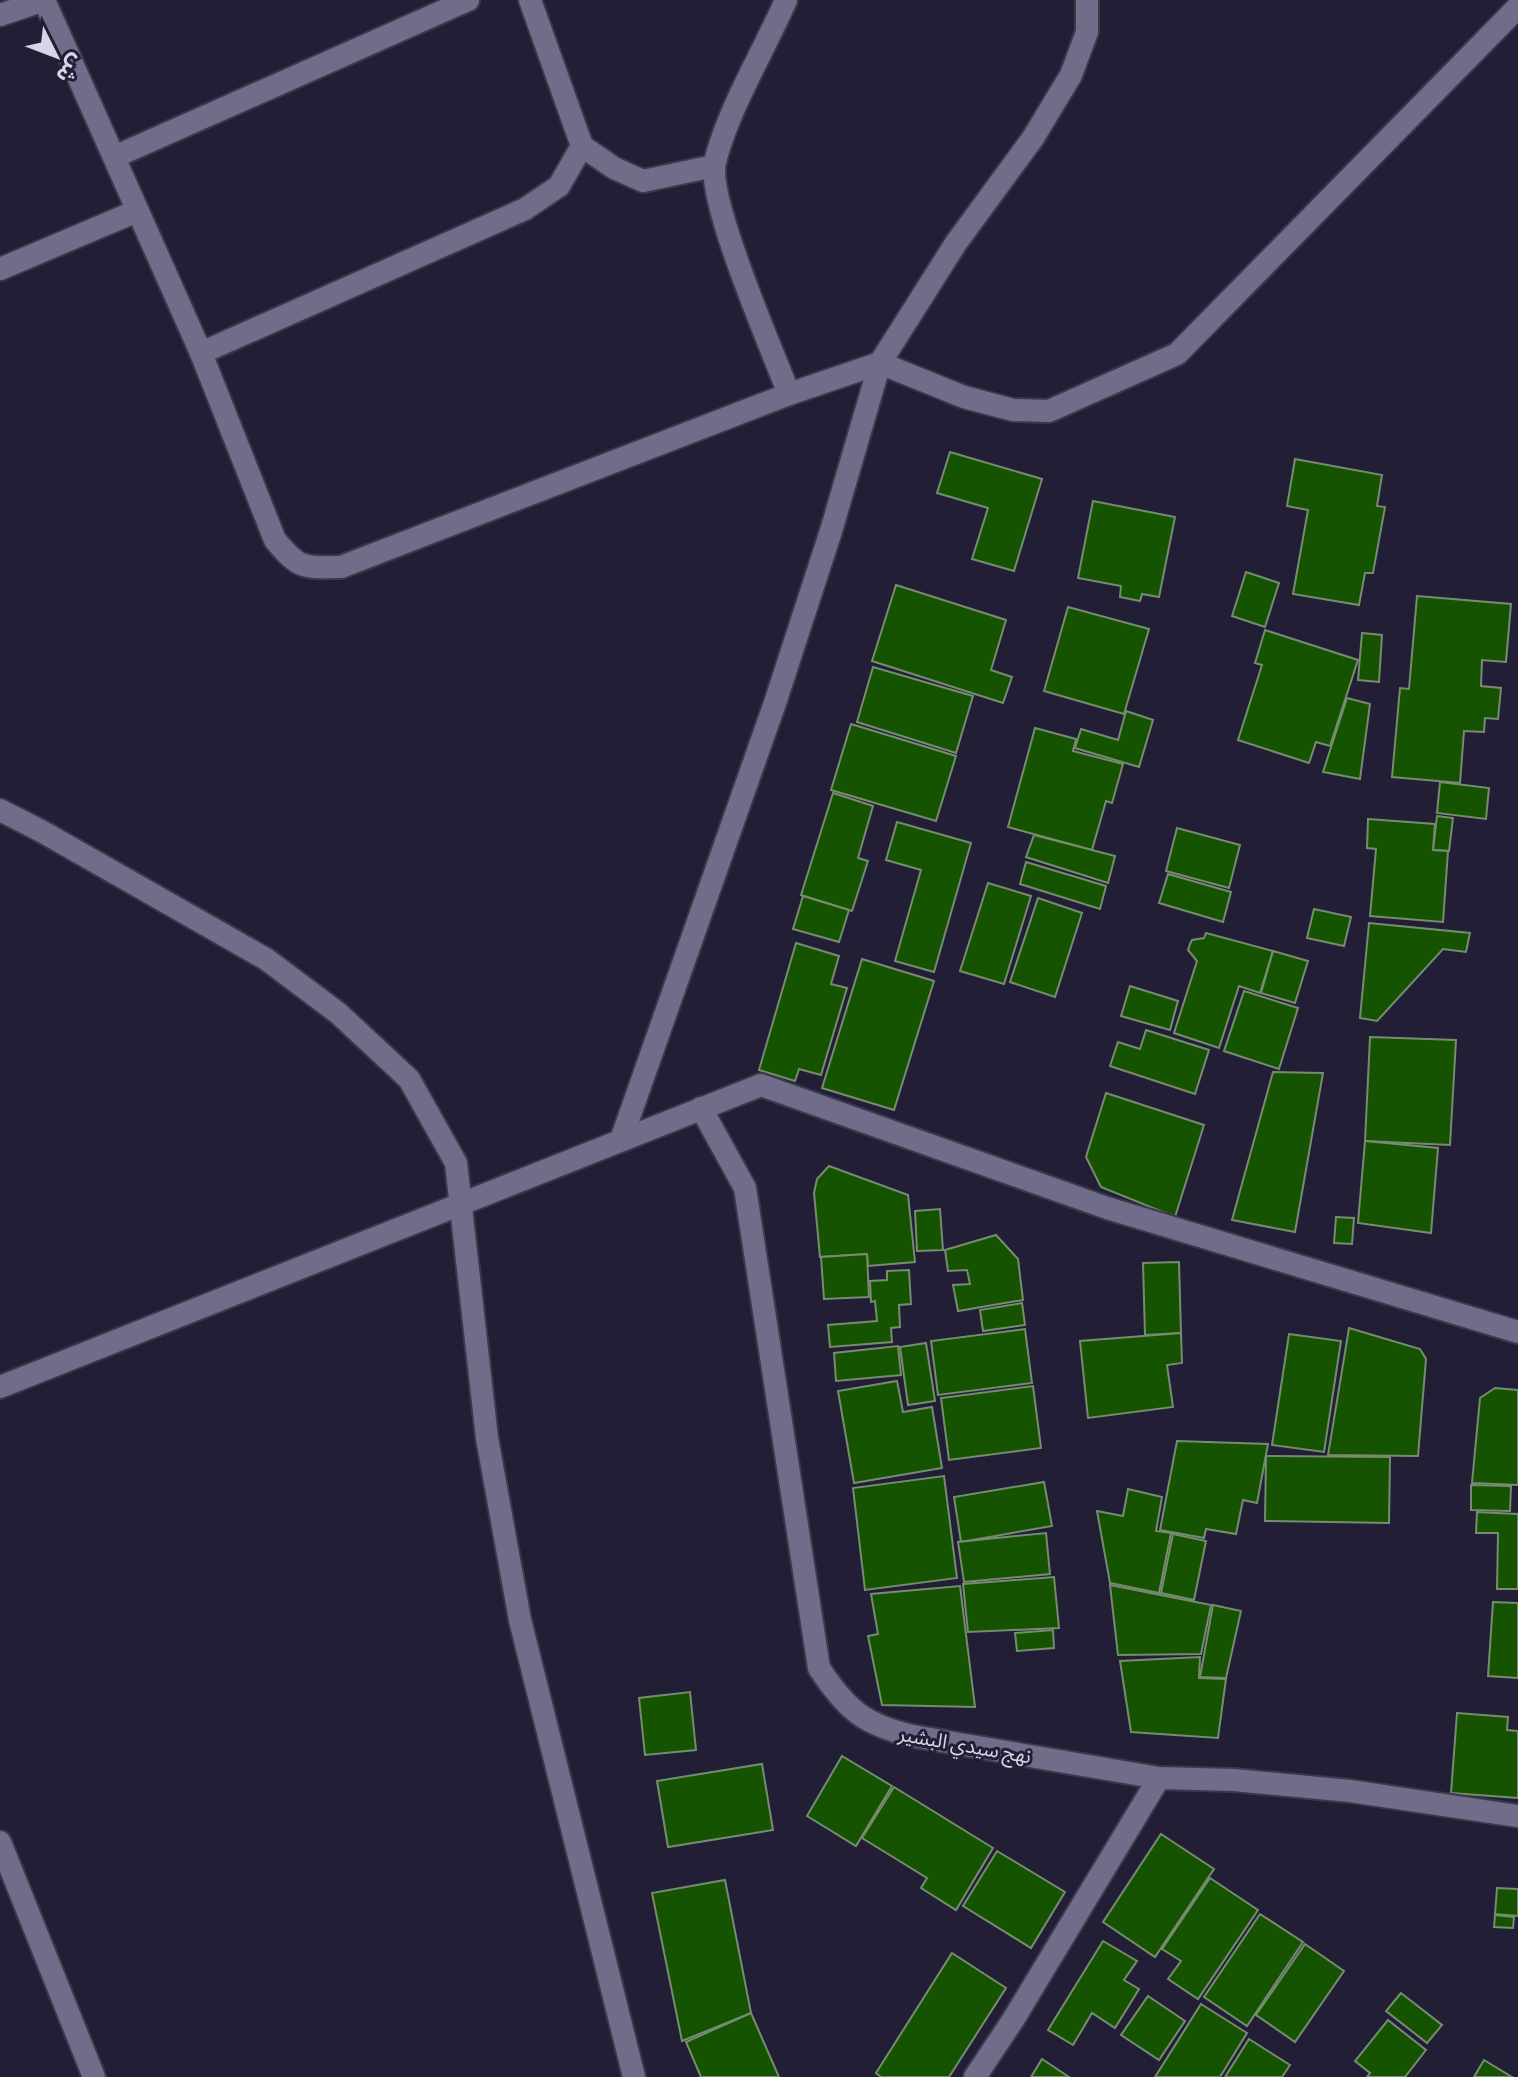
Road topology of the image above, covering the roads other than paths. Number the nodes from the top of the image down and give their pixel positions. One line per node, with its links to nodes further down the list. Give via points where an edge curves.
1 (44, 0): 7 (street); 9 (street)
2 (468, 0): 9 (street)
3 (530, 0): 8 (street)
4 (786, 0): 10 (street)
5 (1087, 0): 14 (street, via 1087,32 1071,75)
6 (1518, 7): 14 (street, via 1177,354 1049,411 1013,410 964,397)
7 (0, 15)
8 (582, 146): 10 (street, via 643,181); 13 (street, via 559,186 525,209)
9 (114, 157): 11 (street)
10 (714, 166): 15 (street, via 719,205)
11 (137, 211): 12 (street); 13 (street)
12 (0, 269)
13 (201, 353): 15 (street, via 275,540 292,560 311,568 341,567)
14 (880, 363): 15 (street); 18 (street, via 780,689)
15 (789, 394)
16 (0, 810): 19 (street, via 266,959 338,1013 409,1079 456,1163)
17 (701, 1108): 18 (street); 20 (street, via 761,1085 1107,1208); 22 (street, نهج سيدي البشير, via 745,1188 819,1668 836,1695 883,1729)
18 (621, 1140): 19 (street)
19 (459, 1204): 21 (street); 26 (street, via 487,1438 520,1620)
20 (1518, 1332)
21 (0, 1387)
22 (1159, 1778): 23 (street, نهج سيدي البشير, via 1336,1790); 27 (street)
23 (1518, 1816)
24 (0, 1842): 25 (street)
25 (94, 2077)
26 (634, 2077)
27 (975, 2077)

